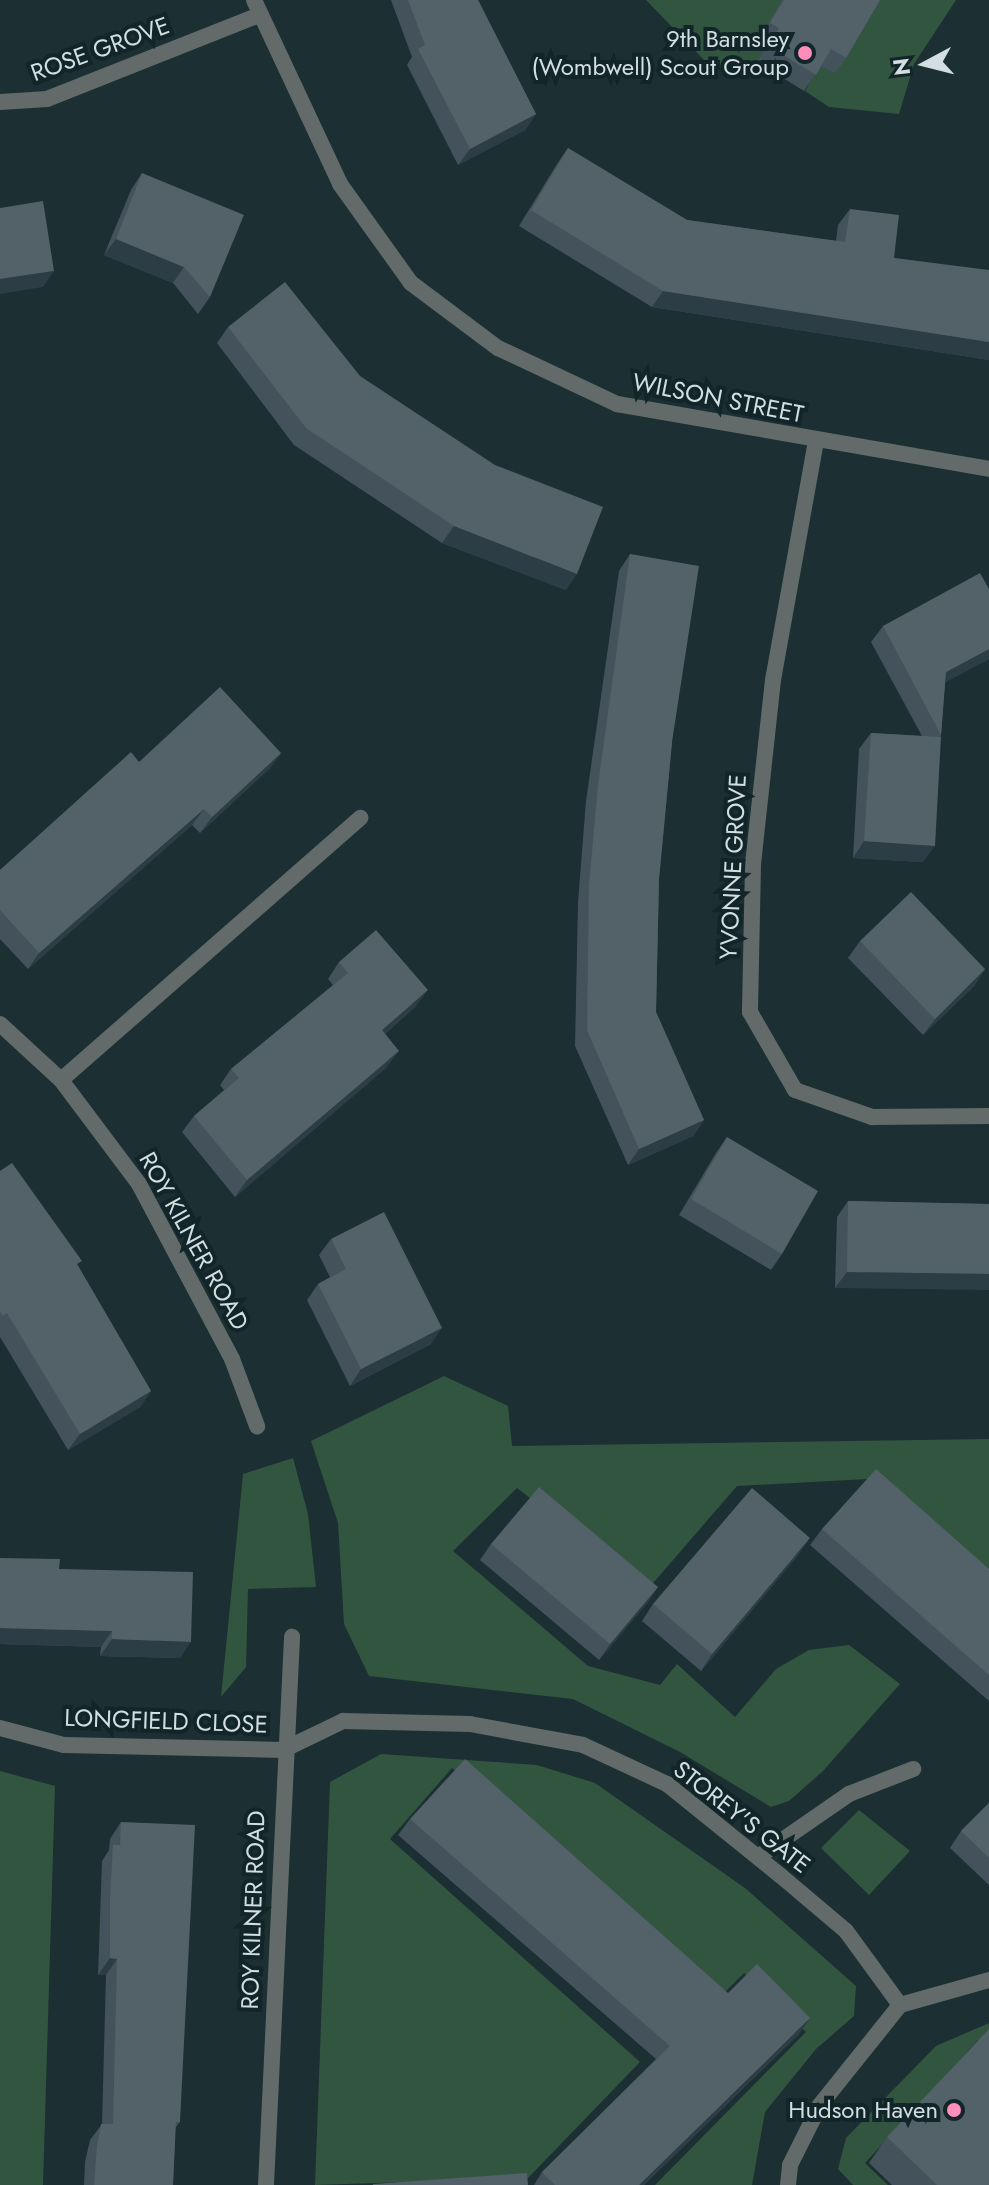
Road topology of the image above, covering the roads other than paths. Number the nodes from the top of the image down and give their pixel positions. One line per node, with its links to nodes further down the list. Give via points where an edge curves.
1 (256, 7): 2 (street, ROSE GROVE, via 47,99); 3 (street, WILSON STREET, via 340,184 411,283 498,348 617,404)
2 (0, 102)
3 (816, 441): 4 (street, WILSON STREET); 8 (street, YVONNE GROVE, via 773,680 753,865 750,1012 795,1090 872,1117)
4 (989, 469)
5 (360, 818): 7 (street)
6 (0, 1024): 7 (street, ROY KILNER ROAD)
7 (61, 1080): 9 (street, ROY KILNER ROAD, via 139,1184 184,1262 232,1359)
8 (989, 1116)
9 (257, 1426)
10 (292, 1637): 12 (street, ROY KILNER ROAD)
11 (0, 1728): 12 (street, LONGFIELD CLOSE, via 64,1745)
12 (283, 1750): 14 (street, STOREY'S GATE, via 343,1721 470,1724 583,1745 667,1784); 17 (street, ROY KILNER ROAD)
13 (913, 1769): 14 (street, via 849,1794)
14 (758, 1857): 16 (street, STOREY'S GATE, via 846,1931)
15 (989, 1980): 16 (street)
16 (900, 2005): 18 (street, via 820,2105 790,2165)
17 (266, 2185)
18 (788, 2185)

